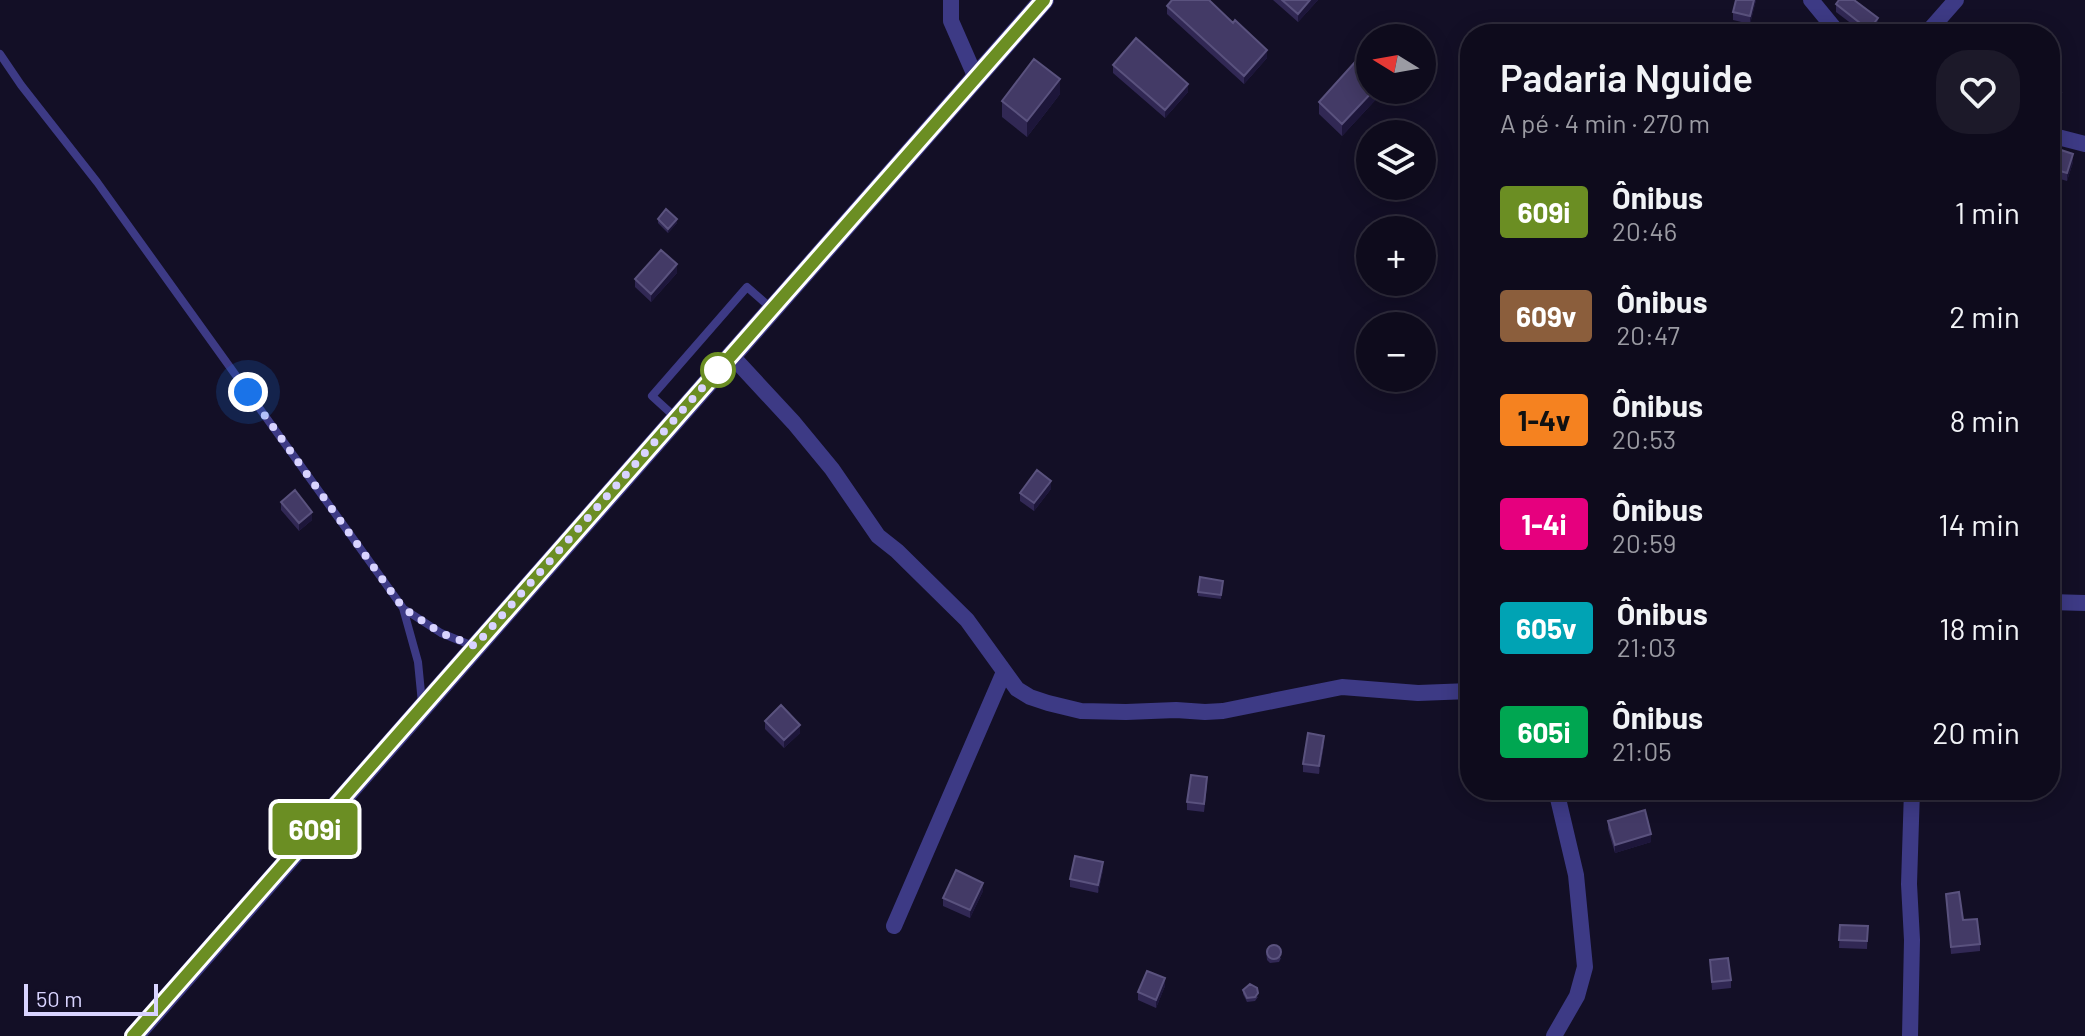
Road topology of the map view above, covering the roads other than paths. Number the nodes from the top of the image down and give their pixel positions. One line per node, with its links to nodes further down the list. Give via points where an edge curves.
1 (951, 0): 8 (street, via 951,21)
2 (1044, 0): 8 (street)
3 (1811, 0): 5 (street)
4 (1956, 0): 6 (street)
5 (1831, 24)
6 (1935, 24)
7 (0, 54): 16 (lane)
8 (976, 78): 11 (street)
9 (2060, 138): 10 (street)
10 (2085, 144)
11 (772, 309): 12 (street); 13 (lane, via 747,287 652,396)
12 (731, 355): 13 (street); 18 (street, via 832,469 878,536 967,620)
13 (676, 417): 17 (street)
14 (2060, 602): 15 (street)
15 (2085, 603)
16 (403, 608): 17 (lane, via 441,633); 20 (lane, via 418,662)
17 (475, 646): 20 (street)
18 (1004, 672): 19 (street, via 1030,697 1081,711 1223,711 1342,687); 23 (street)
19 (1460, 691)
20 (422, 707): 24 (street)
21 (1558, 800): 25 (street, via 1576,875 1585,967 1577,996)
22 (1912, 800): 26 (street)
23 (894, 926)
24 (134, 1036)
25 (1554, 1036)
26 (1910, 1036)

